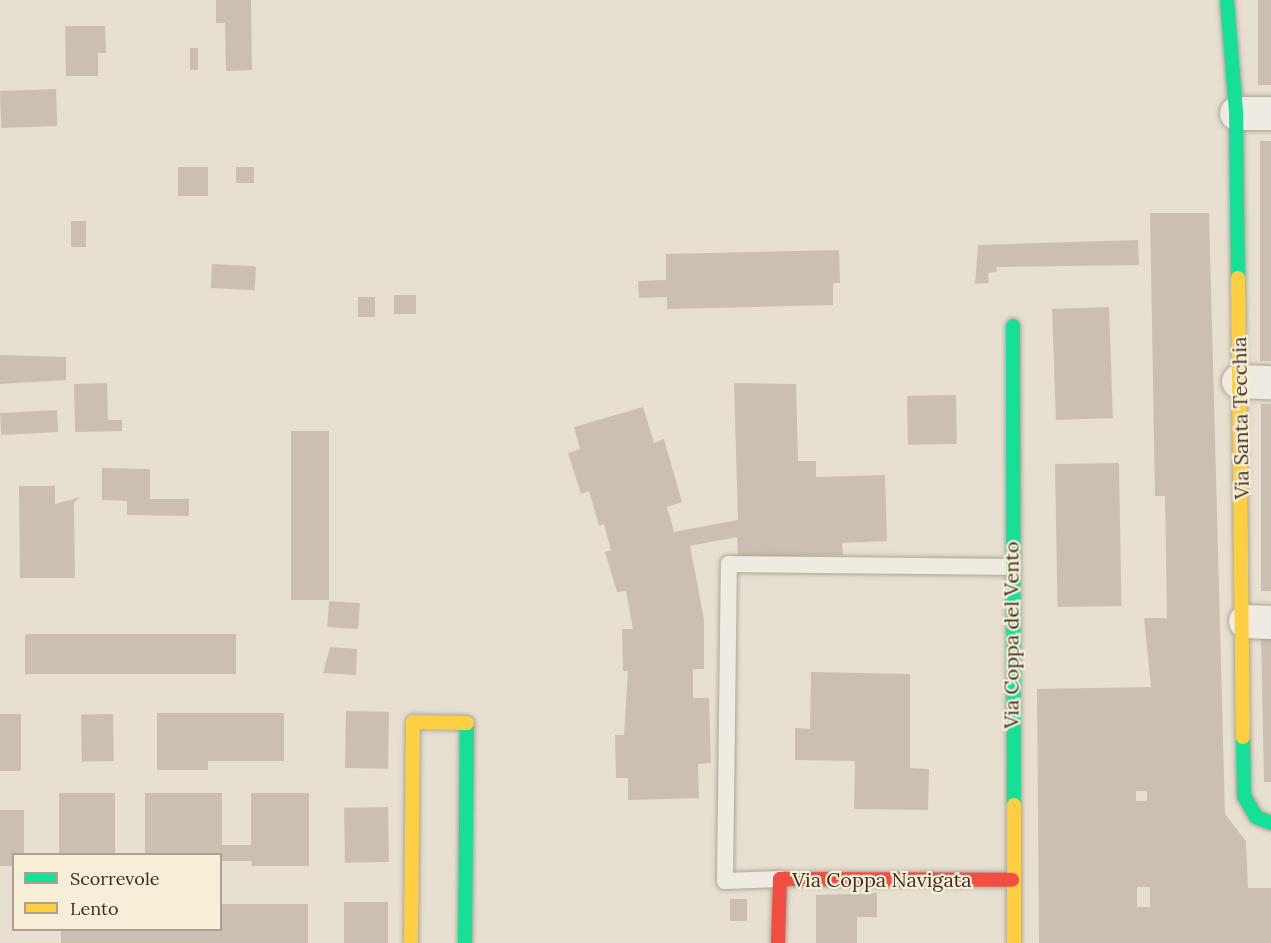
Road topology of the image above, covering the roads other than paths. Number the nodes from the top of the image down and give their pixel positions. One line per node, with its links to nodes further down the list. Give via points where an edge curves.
1 (1227, 0): 2 (street, Via Santa Tecchia)
2 (1236, 113): 3 (street); 5 (street, Via Santa Tecchia)
3 (1271, 113)
4 (1013, 326): 7 (street, Via Coppa del Vento)
5 (1238, 381): 6 (street); 8 (street, Via Santa Tecchia)
6 (1271, 382)
7 (1010, 567): 10 (lane, via 729,564 725,881); 11 (street, Via Coppa del Vento)
8 (1258, 622): 9 (street, Via Santa Tecchia, via 1244,796 1256,817)
9 (1271, 823)
10 (780, 879): 11 (street, Via Coppa Navigata); 14 (street, Via Coppa Navigata)
11 (1012, 880): 15 (street, Via Coppa del Vento)
12 (411, 943): 13 (street, via 413,722 467,723)
13 (465, 943)
14 (778, 943)
15 (1014, 943)

